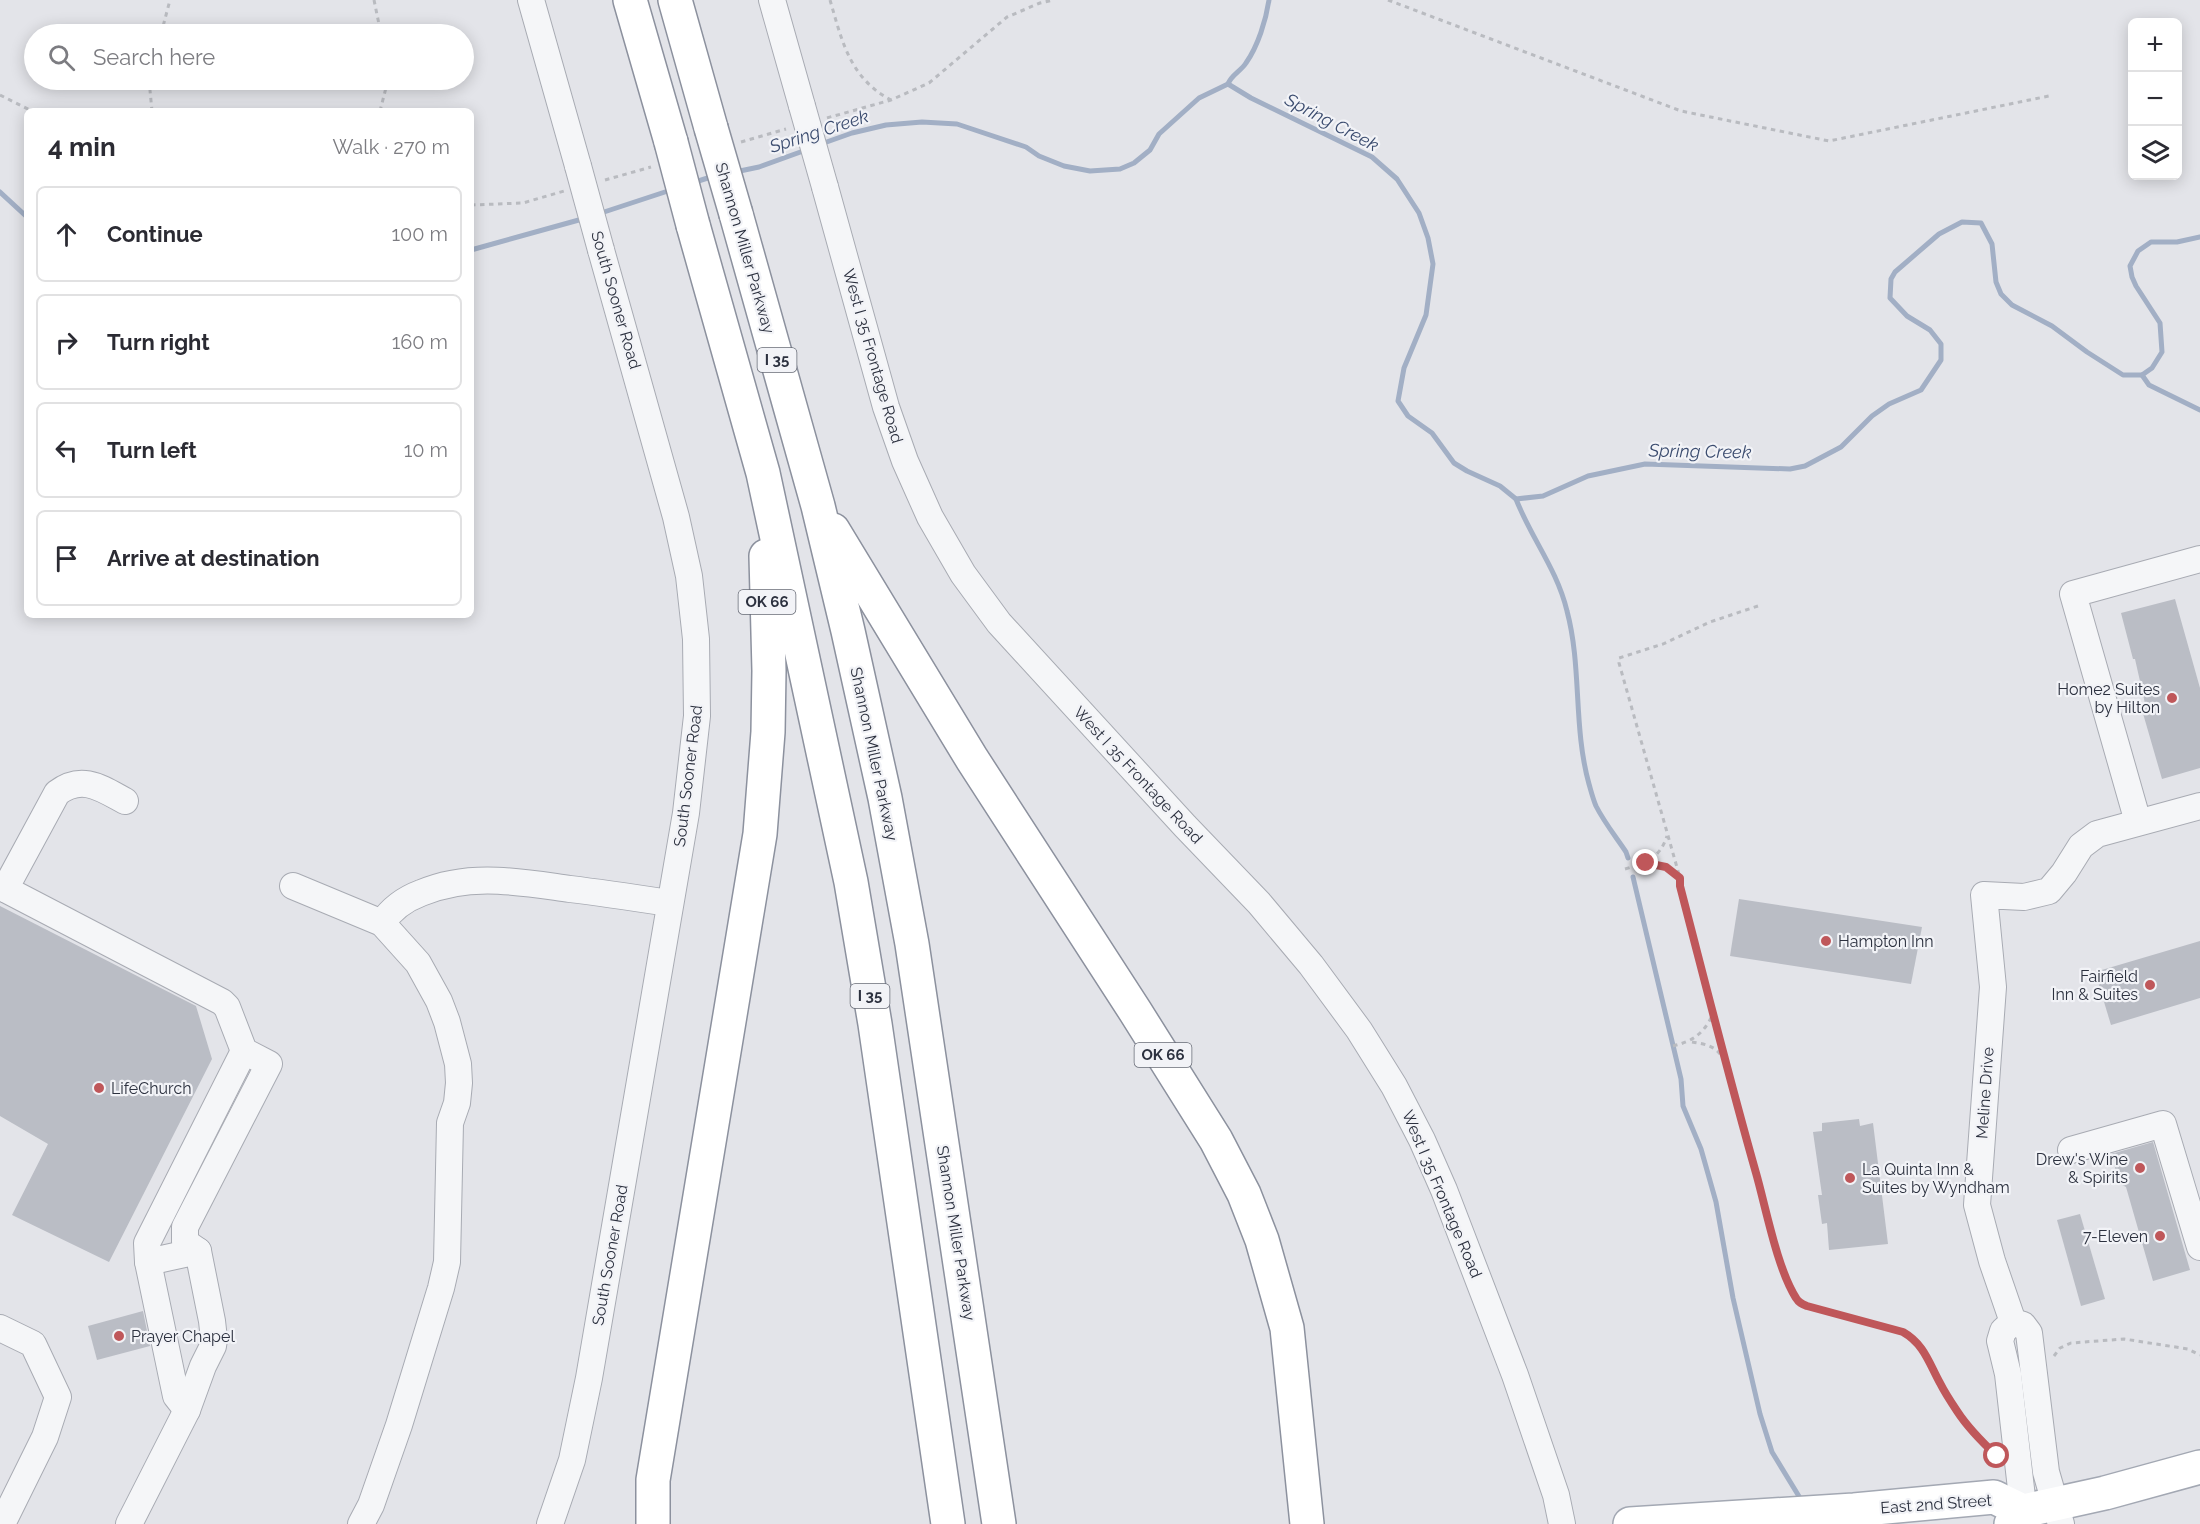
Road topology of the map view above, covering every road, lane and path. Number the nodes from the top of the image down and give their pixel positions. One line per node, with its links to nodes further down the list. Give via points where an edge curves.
1 (170, 0): 10 (path)
2 (374, 0): 11 (path)
3 (531, 0): 40 (street, South Sooner Road, bridge, via 690,576 697,716 686,813)
4 (630, 0): 23 (main road, I 35)
5 (675, 0): 28 (main road, Shannon Miller Parkway / I 35, bridge)
6 (772, 0): 20 (street, West I 35 Frontage Road)
7 (830, 0): 16 (path, via 844,48 857,70 870,86)
8 (1053, 0): 16 (path, via 1007,17 929,83)
9 (1388, 0): 15 (path, via 1681,111 1829,141)
10 (164, 24)
11 (379, 24)
12 (150, 90): 18 (path)
13 (385, 90): 19 (path)
14 (0, 95): 17 (path)
15 (2049, 96)
16 (891, 100): 20 (path)
17 (26, 108)
18 (152, 108)
19 (381, 108)
20 (812, 113): 70 (street, West I 35 Frontage Road, bridge, via 825,187 886,406 930,518 963,574 999,623 1259,903 1311,965 1389,1076 1444,1190 1515,1375 1556,1495)
21 (787, 129): 22 (path)
22 (741, 142)
23 (666, 153): 24 (path); 27 (main road, I 35, bridge, via 693,225)
24 (603, 180)
25 (569, 190): 26 (path, via 523,202)
26 (474, 205)
27 (763, 473): 66 (main road, OK 66, via 769,672 760,834 653,1480); 67 (main road, I 35, via 851,882)
28 (818, 506): 68 (main road, Shannon Miller Parkway / I 35, via 885,798 912,944); 69 (main road, OK 66, via 972,759 1216,1140 1244,1194 1262,1240 1287,1328)
29 (2200, 559): 33 (street, via 2073,594)
30 (1758, 606): 34 (path, via 1619,658)
31 (125, 801): 39 (street, via 84,783 57,793)
32 (2200, 806): 33 (street)
33 (2138, 822): 53 (street, Meline Drive, via 2097,834 2081,846 2049,891 2024,897 1984,895 1993,987 1977,1205)
34 (1667, 834): 35 (path, via 1659,852); 37 (path)
35 (1646, 863): 36 (path); 37 (path, via 1666,867)
36 (1625, 869)
37 (1680, 878): 42 (path)
38 (293, 886): 41 (street)
39 (2, 888): 45 (street, via 222,1002)
40 (669, 903): 41 (street, via 506,880 469,880 416,895 395,907); 65 (street, South Sooner Road, via 589,1378 572,1460)
41 (382, 922): 64 (street, via 418,963 439,1001 454,1044 459,1083 450,1123 447,1262 399,1425)
42 (1713, 1014): 43 (path); 46 (path)
43 (1691, 1042): 44 (path); 46 (path, via 1714,1048)
44 (1673, 1046)
45 (244, 1051): 48 (street); 49 (street, via 268,1064)
46 (1724, 1060): 58 (path, via 1782,1265 1796,1298 1807,1306 1912,1337 1924,1350 1958,1412)
47 (2072, 1150): 50 (street, via 2163,1124)
48 (184, 1169): 49 (street); 52 (street)
49 (208, 1181): 51 (street, via 183,1234 185,1242)
50 (2200, 1247)
51 (198, 1251): 52 (street); 57 (street, via 214,1339)
52 (147, 1253): 57 (street, via 176,1396)
53 (2013, 1322): 60 (street, Meline Drive, via 2023,1325 2029,1333 2046,1472); 61 (street, via 2003,1331 2000,1341 2008,1374)
54 (0, 1328): 62 (street, via 33,1344 58,1397 45,1437)
55 (2200, 1356): 56 (path, via 2188,1349 2124,1339 2071,1343 2060,1348)
56 (2049, 1361)
57 (187, 1410): 63 (street)
58 (1997, 1456)
59 (2200, 1467): 60 (main road, via 2105,1493)
60 (2058, 1514): 61 (main road)
61 (2020, 1520): 71 (main road, East 2nd Street, via 1994,1497)
62 (2, 1524)
63 (129, 1524)
64 (361, 1524)
65 (550, 1524)
66 (653, 1524)
67 (948, 1524)
68 (999, 1524)
69 (1307, 1524)
70 (1562, 1524)
71 (1630, 1524)

